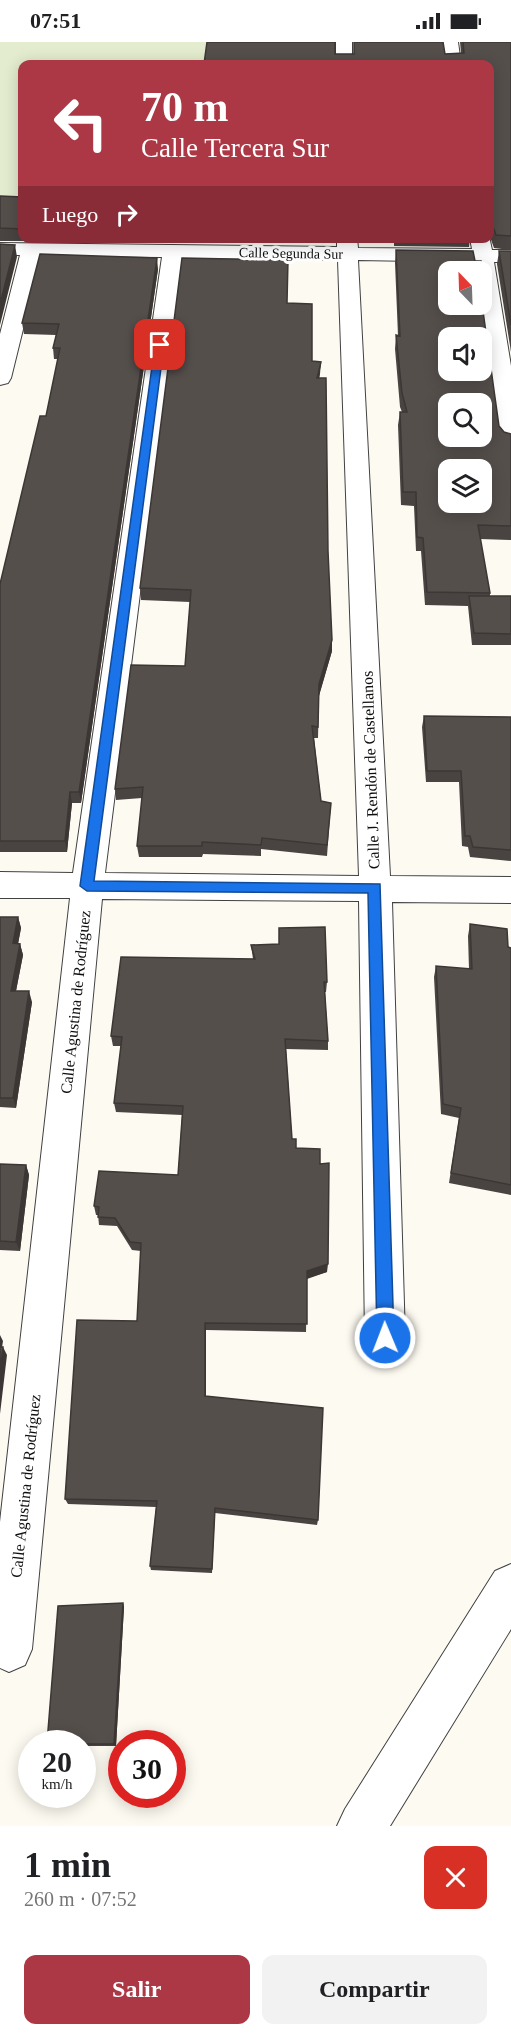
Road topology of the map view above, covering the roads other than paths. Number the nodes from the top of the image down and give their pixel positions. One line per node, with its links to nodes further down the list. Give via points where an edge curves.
1 (344, 42): 3 (street)
2 (450, 42): 4 (street)
3 (344, 60)
4 (452, 60)
5 (347, 246): 6 (street, Calle Segunda Sur); 9 (street, Calle Segunda Sur); 15 (street, Calle J. Rendón de Castellanos)
6 (482, 247): 10 (street, Calle Segunda Sur); 12 (street)
7 (0, 249): 8 (street, Calle Segunda Sur)
8 (32, 249): 9 (street, Calle Segunda Sur); 11 (street)
9 (173, 251): 14 (street, Calle Agustina de Rodríguez)
10 (511, 256)
11 (0, 378)
12 (511, 439)
13 (0, 885): 14 (street)
14 (87, 886): 15 (street); 19 (street, Calle Agustina de Rodríguez)
15 (375, 888): 16 (street); 17 (street, Calle J. Rendón de Castellanos)
16 (511, 890)
17 (385, 1338)
18 (511, 1587): 20 (street)
19 (9, 1649)
20 (362, 1826)

